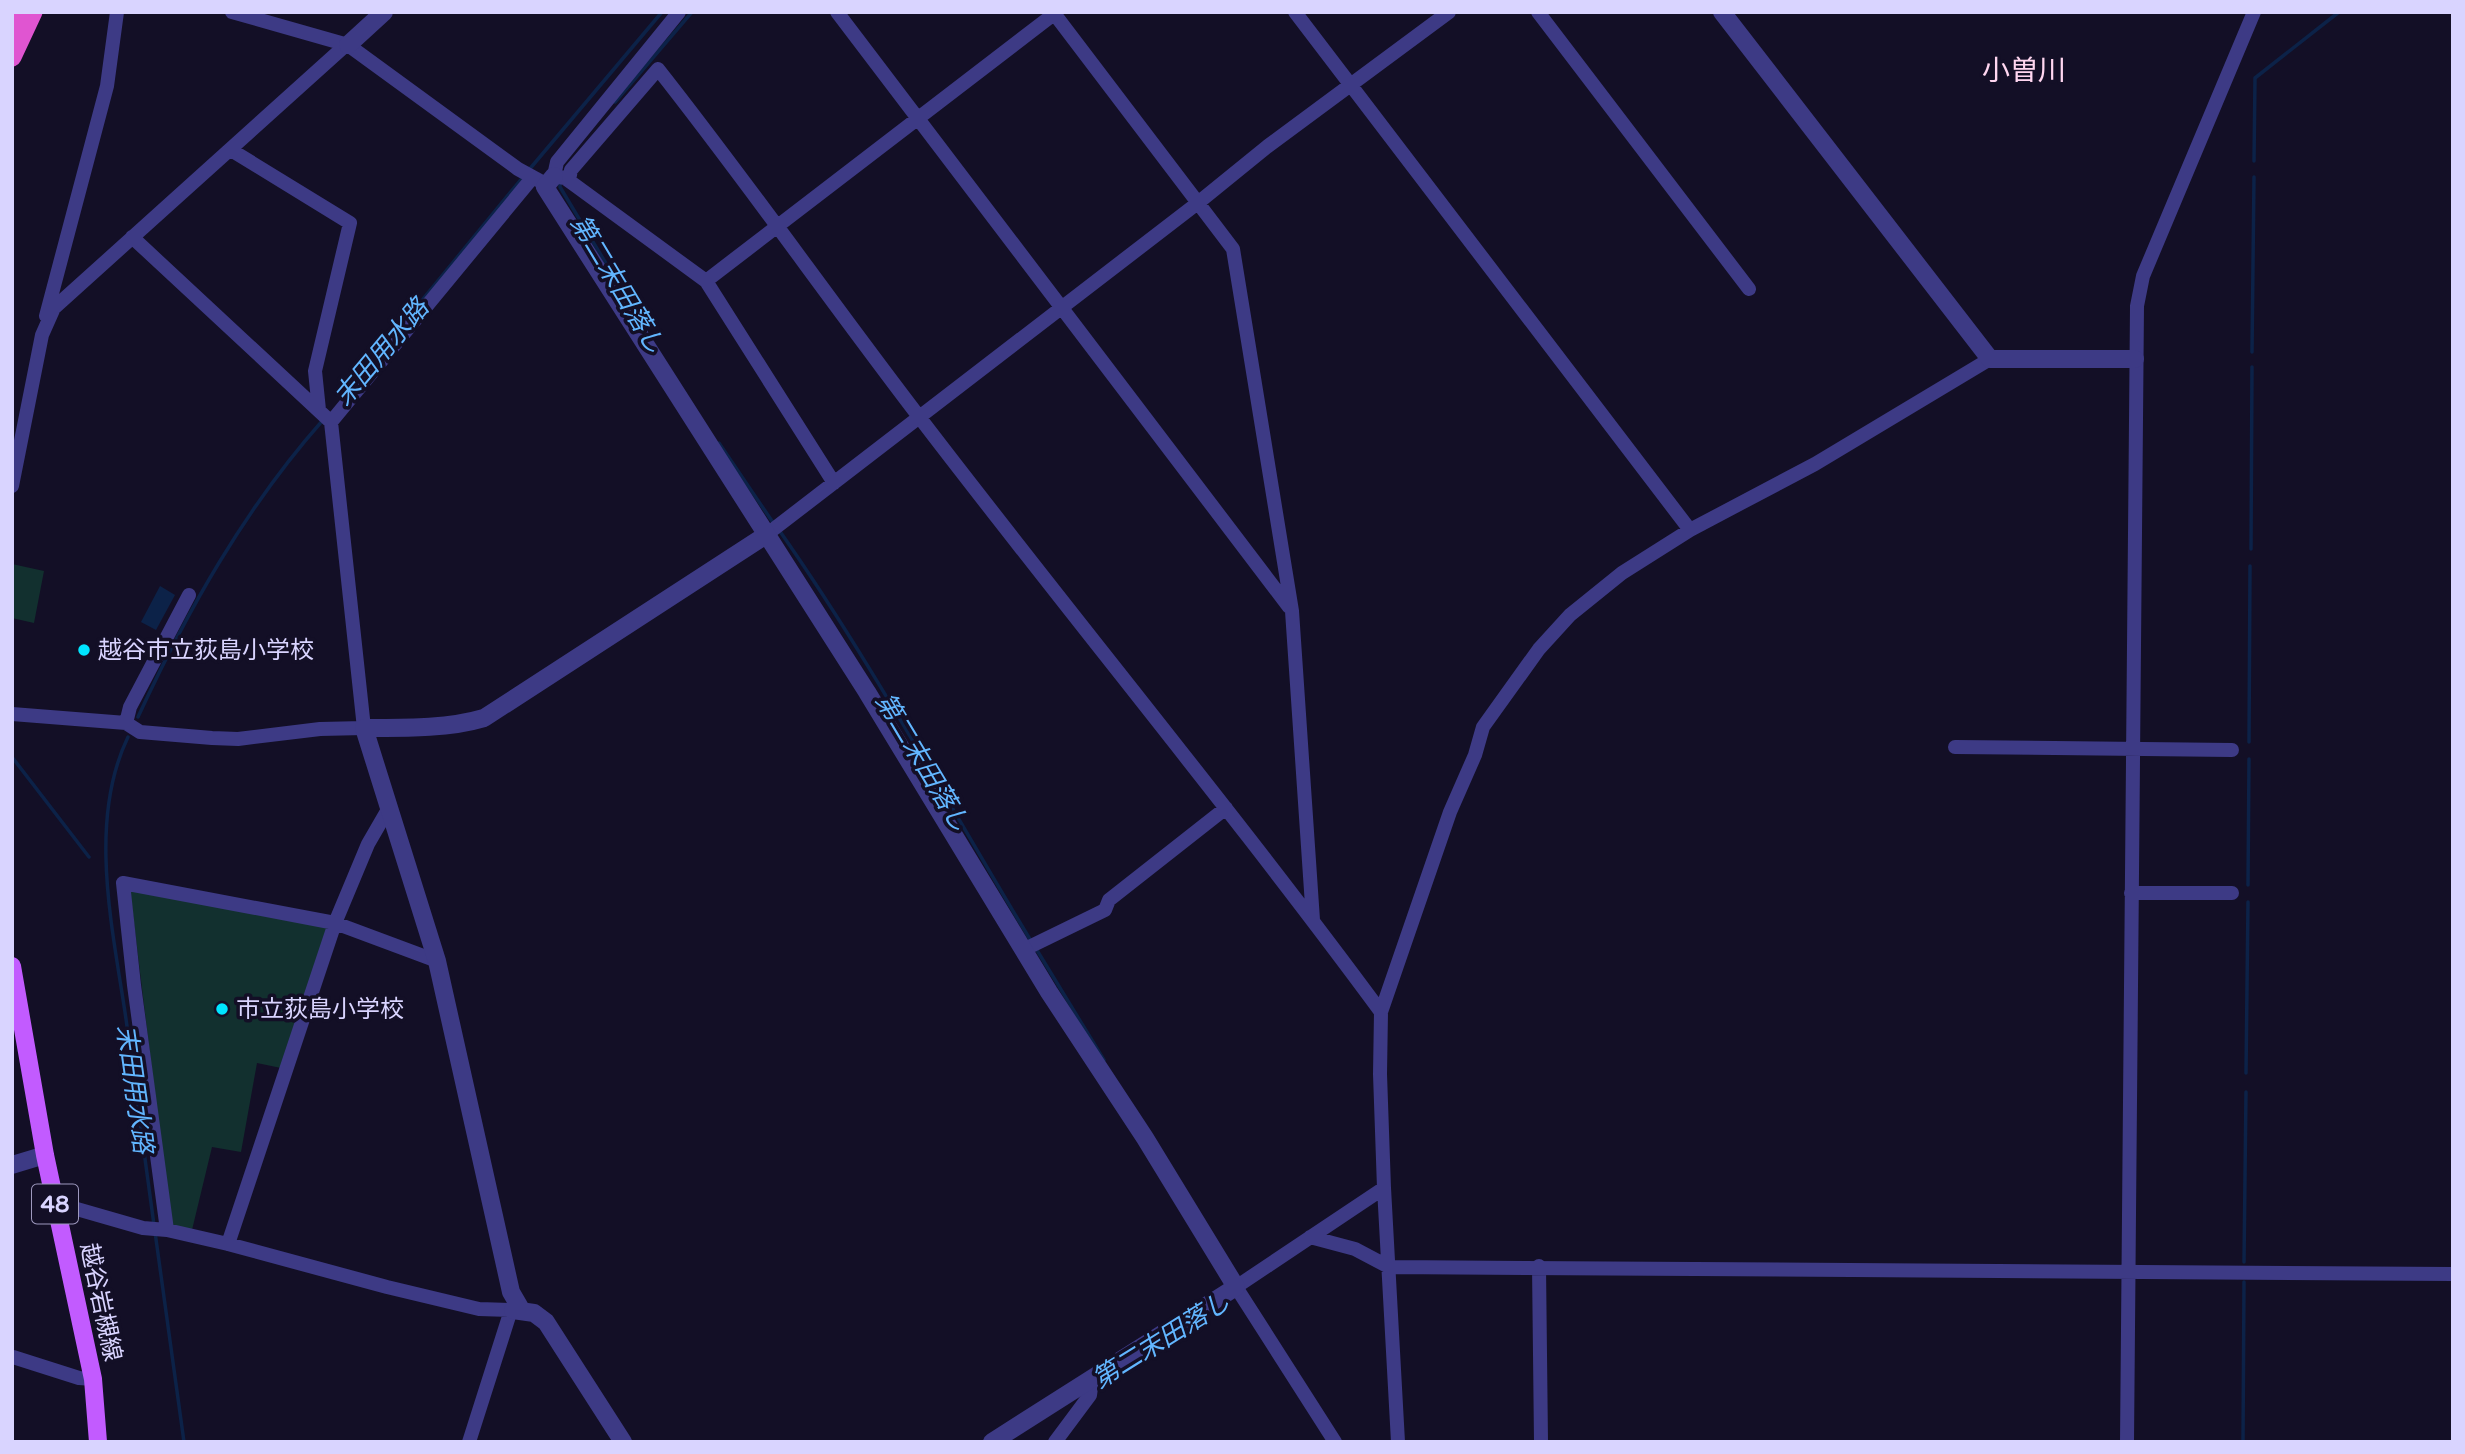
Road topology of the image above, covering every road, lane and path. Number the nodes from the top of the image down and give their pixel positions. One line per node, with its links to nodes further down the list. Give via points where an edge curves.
1 (16, 12): 14 (highway)
2 (33, 12): 16 (highway)
3 (117, 12): 27 (street, via 107,86)
4 (232, 12): 15 (street)
5 (384, 12): 15 (street)
6 (679, 12): 20 (street, via 557,162)
7 (837, 12): 18 (street)
8 (1295, 12): 17 (street)
9 (1449, 12): 17 (street)
10 (1538, 12): 25 (street)
11 (1722, 12): 28 (street)
12 (2254, 12): 29 (street, via 2143,276)
13 (1054, 13): 18 (street); 21 (street)
14 (12, 22)
15 (347, 45): 19 (street); 20 (street, via 519,169)
16 (12, 57)
17 (1351, 85): 21 (street); 35 (street)
18 (918, 119): 22 (street); 26 (street)
19 (231, 150): 23 (street); 30 (street, via 350,223 315,371)
20 (550, 180): 22 (street, via 571,170 658,69); 24 (street); 32 (street); 36 (street)
21 (1199, 202): 26 (street); 38 (street, via 1233,249)
22 (777, 225): 24 (street); 31 (street)
23 (132, 237): 27 (street, via 60,302); 30 (street)
24 (706, 281): 33 (street)
25 (1749, 289)
26 (1062, 307): 31 (street); 38 (street)
27 (45, 324): 34 (street)
28 (1990, 359): 29 (street); 35 (street, via 1815,464)
29 (2135, 359): 43 (street)
30 (319, 410): 32 (street)
31 (919, 416): 33 (street); 46 (street)
32 (331, 422): 41 (street)
33 (834, 482): 36 (street)
34 (12, 486)
35 (1690, 530): 54 (street, via 1622,573 1570,615 1539,649 1483,727)
36 (766, 535): 41 (street, via 484,718); 51 (street)
37 (189, 595): 40 (street)
38 (1292, 611): 49 (street)
39 (12, 714): 40 (street)
40 (125, 723): 41 (street, via 140,732 225,738)
41 (365, 728): 45 (street)
42 (1955, 747): 43 (street)
43 (2132, 749): 44 (street); 47 (street)
44 (2232, 750)
45 (390, 806): 50 (street, via 368,844); 52 (street)
46 (1226, 808): 49 (street); 51 (street, via 1109,900 1105,911)
47 (2131, 893): 48 (street); 64 (street)
48 (2232, 893)
49 (1313, 921): 54 (street)
50 (335, 923): 52 (street); 59 (street, via 122,883); 61 (street)
51 (1025, 949): 66 (street)
52 (437, 961): 67 (street)
53 (13, 973): 55 (main road, 越谷岩槻線 / 48)
54 (1381, 1012): 57 (street)
55 (45, 1155): 56 (street); 58 (main road, 越谷岩槻線 / 48)
56 (12, 1165)
57 (1384, 1188): 60 (street); 62 (street)
58 (55, 1205): 59 (street); 69 (main road, 越谷岩槻線 / 48)
59 (167, 1230): 61 (street)
60 (1310, 1237): 62 (street); 66 (street)
61 (228, 1244): 67 (street, via 479,1309)
62 (1389, 1266): 63 (street); 79 (street)
63 (1539, 1266): 64 (street); 80 (street)
64 (2129, 1270): 65 (street); 81 (street)
65 (2453, 1274)
66 (1236, 1287): 70 (street); 71 (street)
67 (516, 1311): 73 (street); 74 (street, via 534,1313 545,1322)
68 (13, 1357): 69 (street)
69 (93, 1379): 72 (main road, 越谷岩槻線 / 48)
70 (1092, 1380): 75 (street); 76 (street, via 1090,1395)
71 (1320, 1420): 77 (street); 78 (street)
72 (97, 1442)
73 (469, 1442)
74 (623, 1442)
75 (992, 1442)
76 (1055, 1442)
77 (1319, 1442)
78 (1335, 1442)
79 (1398, 1442)
80 (1541, 1442)
81 (2127, 1442)

